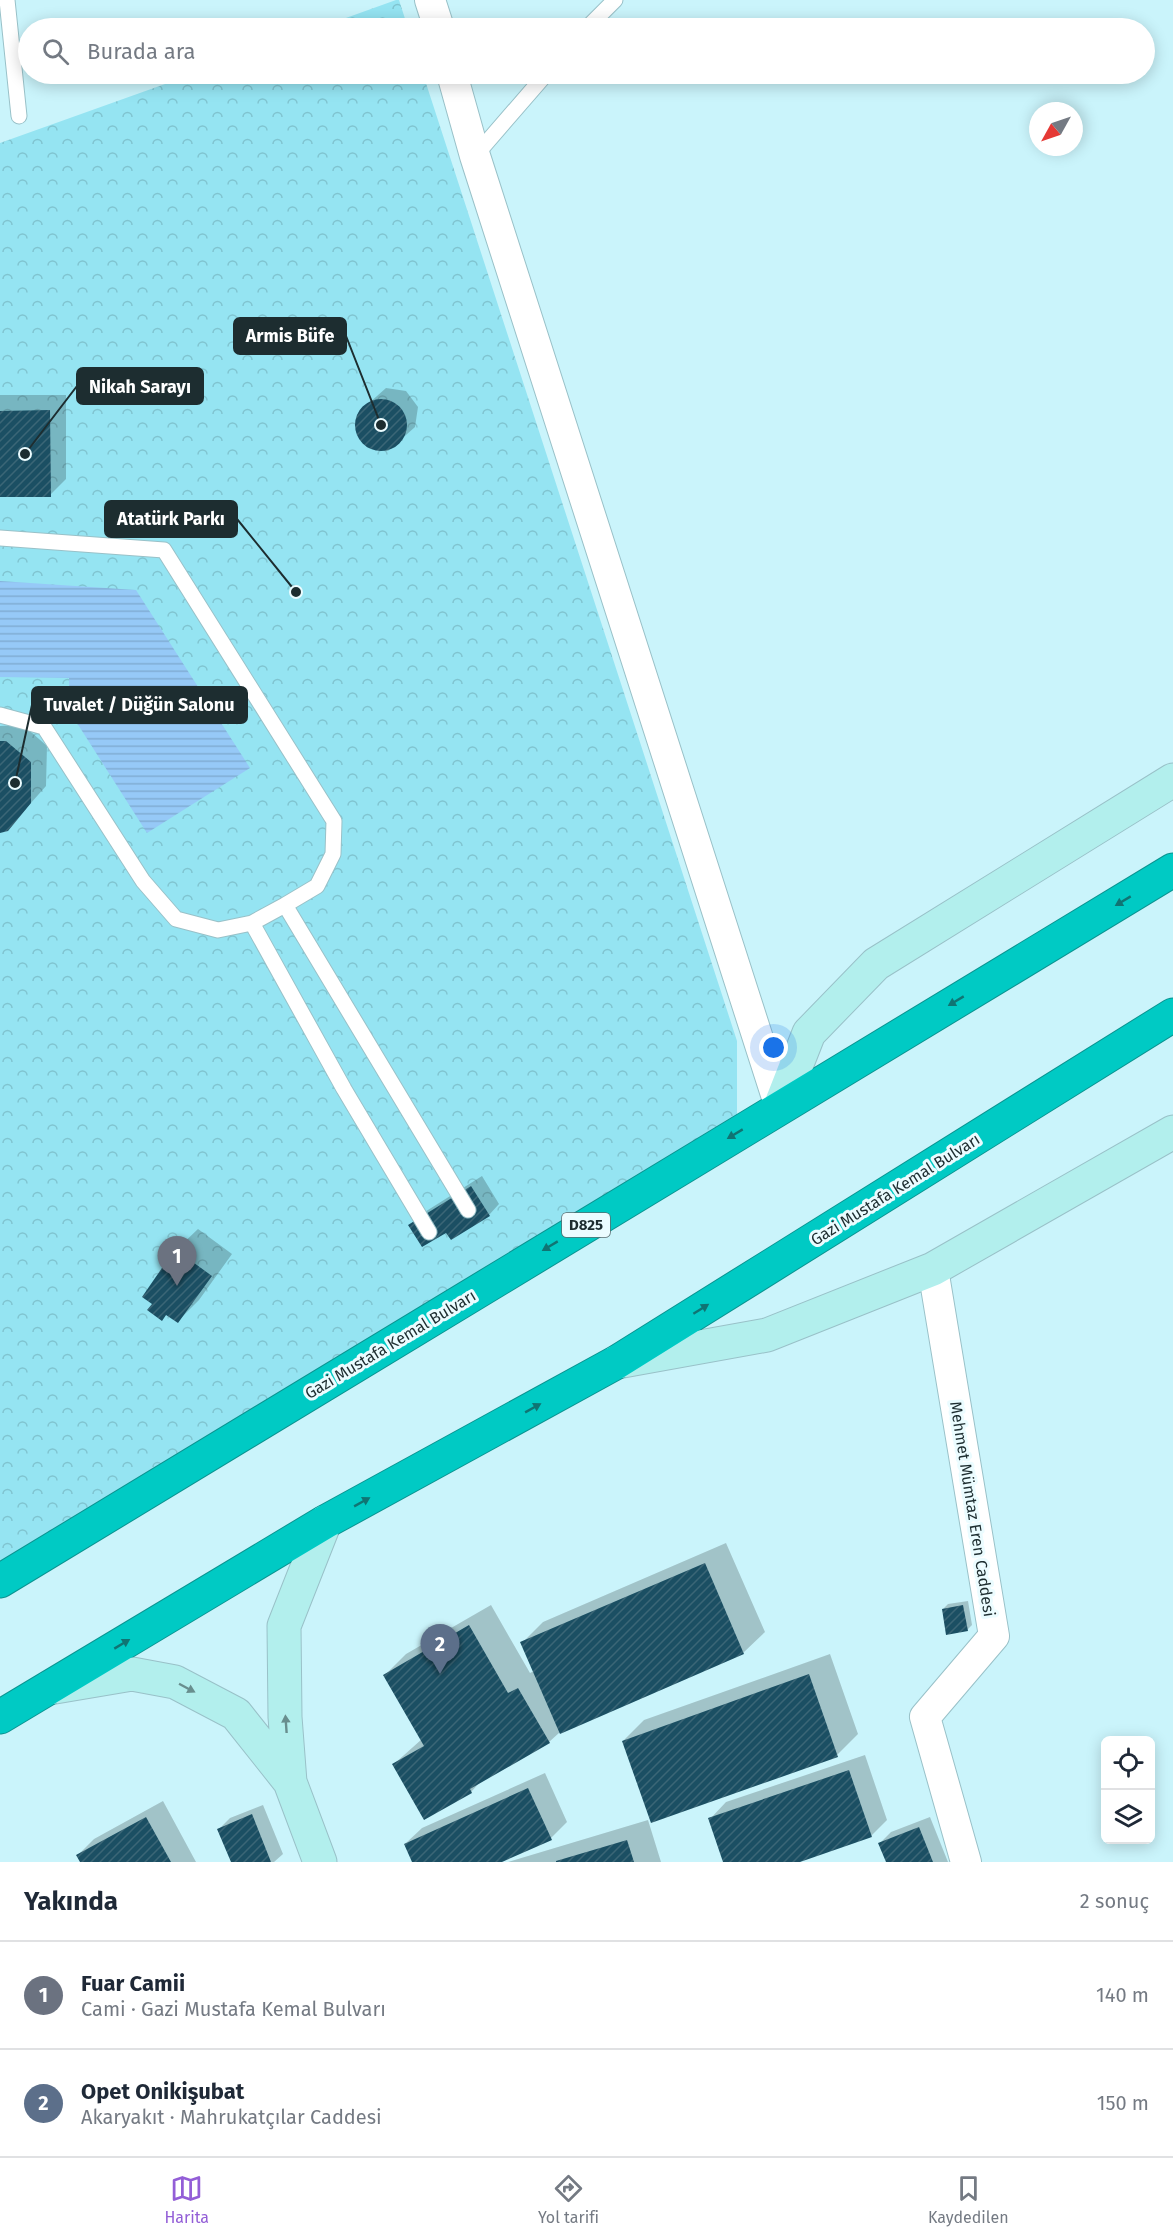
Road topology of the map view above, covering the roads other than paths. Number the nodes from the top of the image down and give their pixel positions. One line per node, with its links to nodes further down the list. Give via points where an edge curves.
1 (7, 0): 8 (lane)
2 (430, 0): 4 (street)
3 (615, 0): 5 (lane)
4 (436, 18)
5 (597, 18)
6 (455, 84): 9 (street)
7 (537, 84): 9 (lane)
8 (19, 116)
9 (475, 156): 17 (street)
10 (0, 538): 14 (lane, via 164,550 334,821 333,854 317,886)
11 (0, 715): 15 (lane, via 45,727 143,881 176,919 218,930)
12 (1173, 780): 17 (street, via 876,964 809,1033)
13 (1173, 870): 17 (highway, Gazi Mustafa Kemal Bulvarı / D825, one-way to 17)
14 (285, 905): 15 (lane); 19 (lane)
15 (252, 923): 20 (lane)
16 (1173, 1015): 22 (highway, Gazi Mustafa Kemal Bulvarı, one-way to 16)
17 (780, 1107): 24 (highway, Gazi Mustafa Kemal Bulvarı / D825, one-way to 24)
18 (1173, 1132): 21 (street, Gazi Mustafa Kemal Bulvarı)
19 (468, 1210)
20 (429, 1232)
21 (933, 1269): 22 (street, Gazi Mustafa Kemal Bulvarı, via 767,1335); 29 (street, Mehmet Mümtaz Eren Caddesi, via 994,1636 925,1717)
22 (617, 1362): 23 (highway, Gazi Mustafa Kemal Bulvarı, one-way to 22)
23 (325, 1522): 25 (highway, Gazi Mustafa Kemal Bulvarı, one-way to 23); 27 (street, one-way to 23, via 284,1626)
24 (0, 1581)
25 (48, 1688): 26 (highway, Gazi Mustafa Kemal Bulvarı); 27 (street, one-way to 27, via 132,1674 175,1682 236,1714)
26 (0, 1717)
27 (290, 1782): 28 (street)
28 (320, 1862)
29 (966, 1862)

